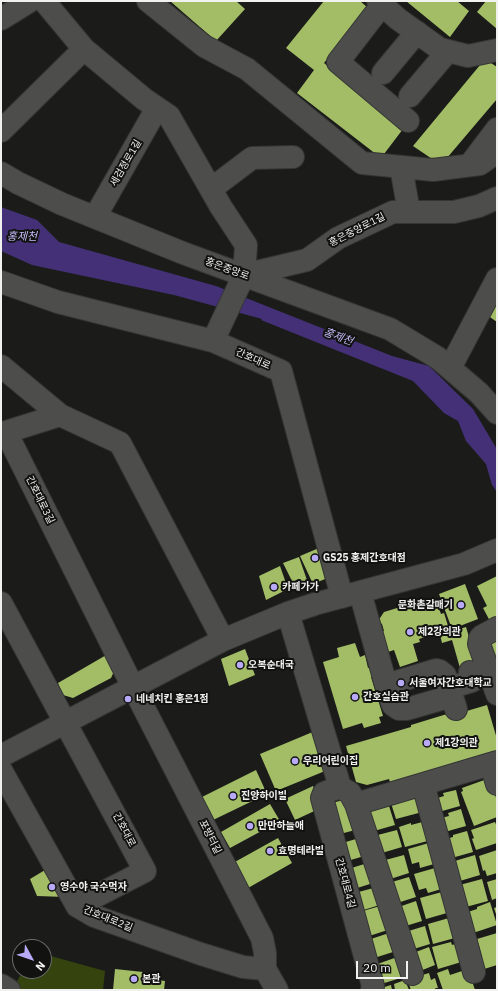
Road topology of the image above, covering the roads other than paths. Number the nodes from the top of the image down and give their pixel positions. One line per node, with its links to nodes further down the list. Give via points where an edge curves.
1 (30, 1): 5 (street)
2 (44, 1): 7 (street)
3 (148, 1): 19 (street, via 204,46 247,69 362,163)
4 (380, 3): 6 (street); 13 (street, via 338,62)
5 (1, 19)
6 (417, 32): 9 (street, via 440,49); 10 (street)
7 (84, 49): 12 (street); 15 (street)
8 (497, 50): 9 (street, via 468,56)
9 (448, 51): 11 (street)
10 (383, 73)
11 (410, 96)
12 (157, 108): 21 (street, via 169,116); 24 (street, 세검정로1길)
13 (408, 121)
14 (497, 129): 18 (street)
15 (1, 131)
16 (497, 152): 18 (street, via 480,164)
17 (293, 157): 21 (street, via 252,158)
18 (469, 166): 19 (street, via 433,170)
19 (401, 167): 23 (street)
20 (1, 173): 24 (street, 홍은중앙로, via 62,204)
21 (210, 189): 25 (street, via 246,245)
22 (495, 202): 23 (street, 홍은중앙로1길, via 454,212)
23 (409, 212): 25 (street, 홍은중앙로1길, via 393,212 338,238 307,260)
24 (95, 217): 25 (street, 홍은중앙로)
25 (244, 275): 28 (street); 30 (street, 홍은중앙로, via 390,329)
26 (497, 279): 30 (street)
27 (1, 282): 28 (street, 간호대로, via 58,302)
28 (214, 341): 35 (street, 간호대로, via 281,371)
29 (1, 366): 32 (street)
30 (450, 368): 31 (street, 홍은중앙로)
31 (497, 413)
32 (60, 415): 33 (street, 간호대로3길); 39 (street, via 120,443)
33 (4, 434): 42 (street, 간호대로3길)
34 (496, 553): 35 (street)
35 (351, 595): 37 (street); 41 (street)
36 (1, 603): 45 (street, 간호대로)
37 (288, 614): 39 (street); 50 (street)
38 (497, 628): 43 (street, via 482,636 479,644)
39 (223, 640): 42 (street)
40 (470, 672): 44 (street, via 472,681)
41 (386, 685): 44 (street, via 393,705 402,710); 44 (street, via 436,670 445,675)
42 (133, 687): 45 (street); 53 (street, 포방터길, via 262,938)
43 (497, 694)
44 (452, 698)
45 (65, 722): 46 (street); 52 (street, 간호대로, via 145,870)
46 (1, 756)
47 (1, 770): 52 (street, 간호대로2길)
48 (495, 770): 49 (street)
49 (424, 784): 51 (street); 54 (street)
50 (340, 787): 51 (street, via 350,793); 59 (street, 간호대로4길, via 324,793 322,798)
51 (356, 804): 55 (street)
52 (77, 906): 53 (street, 간호대로2길, via 94,916 201,954 243,967)
53 (265, 969): 58 (street, 포방터길)
54 (474, 972)
55 (412, 974)
56 (1, 985): 57 (street)
57 (9, 990)
58 (277, 990)
59 (372, 990)

